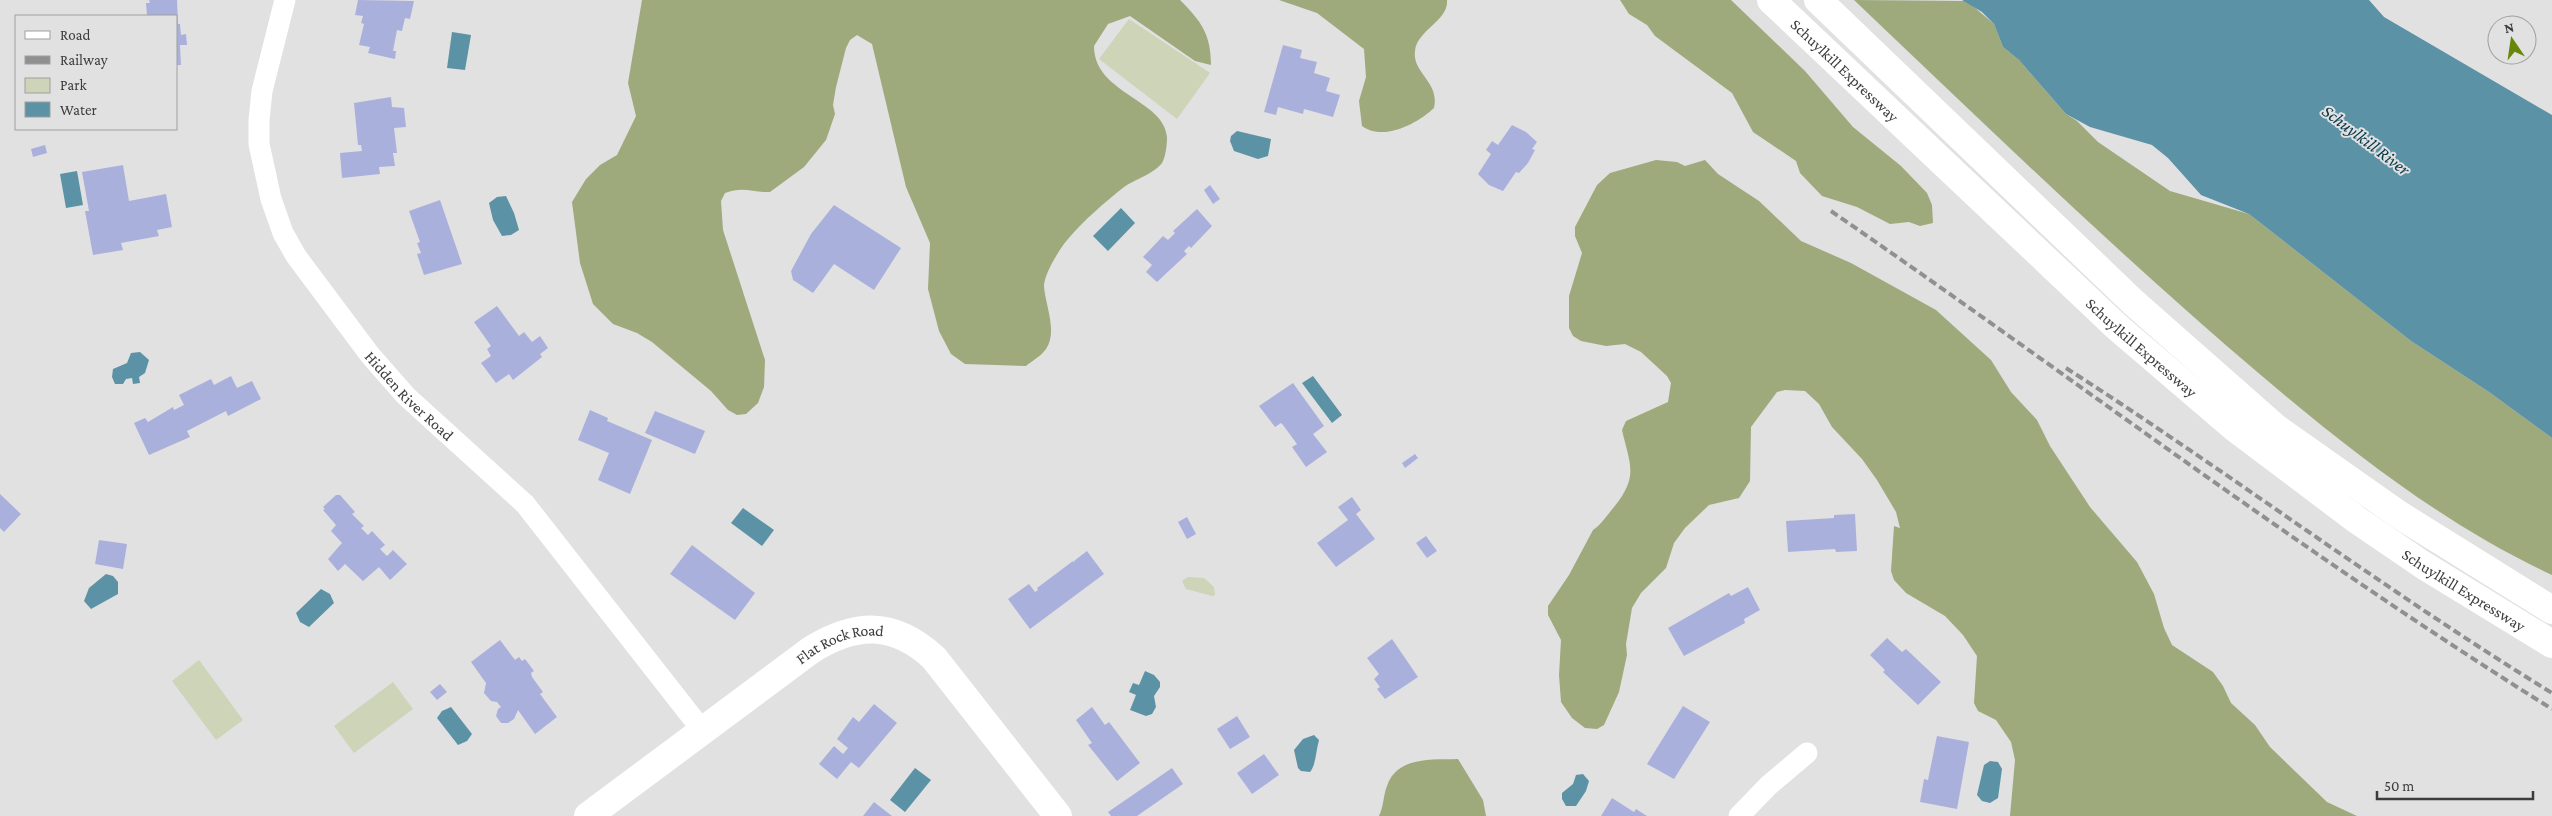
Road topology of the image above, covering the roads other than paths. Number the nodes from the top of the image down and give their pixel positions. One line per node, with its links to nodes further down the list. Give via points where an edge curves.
1 (285, 0): 6 (street, Hidden River Road, via 262,91 259,144 271,200 296,256 338,314 402,391 532,511)
2 (1771, 0): 5 (main road, Schuylkill Expressway, via 2097,308 2227,422 2356,520)
3 (1818, 0): 4 (main road, Schuylkill Expressway, via 2126,295 2276,428 2398,514)
4 (2552, 610)
5 (2552, 644)
6 (702, 730): 8 (main road, Flat Rock Road); 9 (main road, Flat Rock Road, via 825,642 840,635 870,629 896,633 924,648 934,658)
7 (1807, 753): 10 (street)
8 (588, 816)
9 (1058, 816)
10 (1739, 816)

